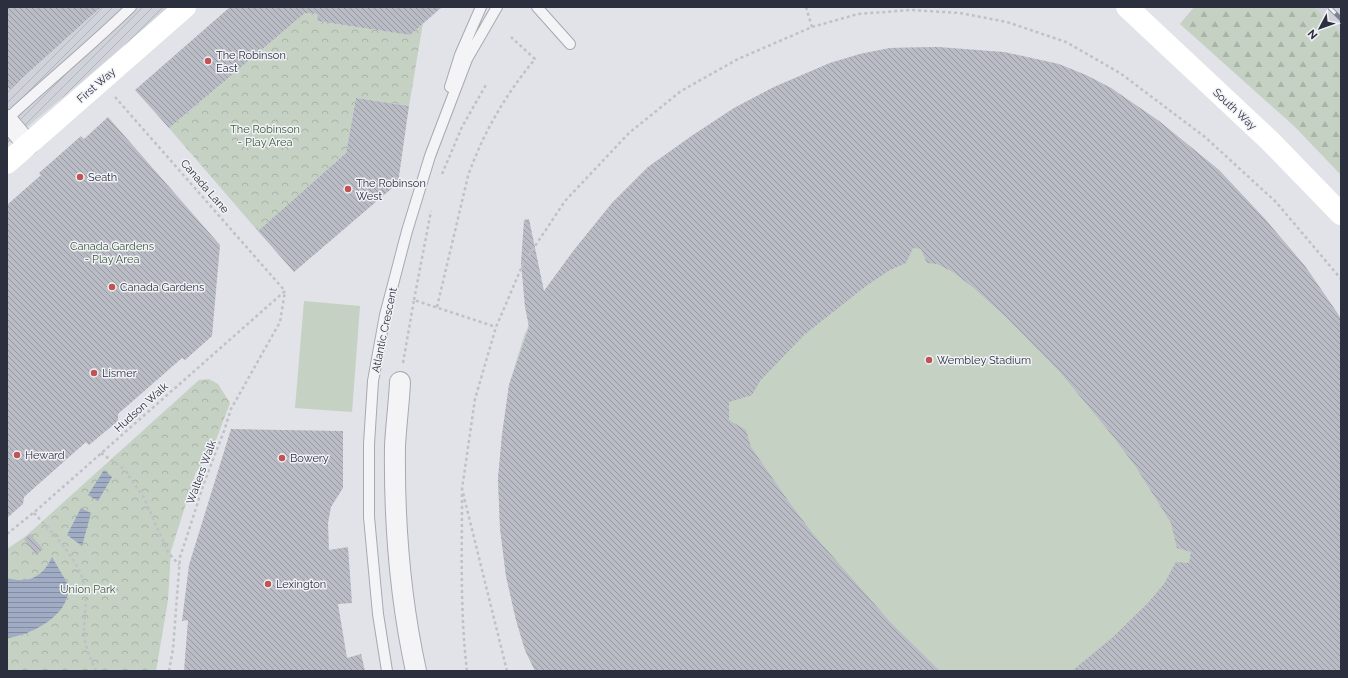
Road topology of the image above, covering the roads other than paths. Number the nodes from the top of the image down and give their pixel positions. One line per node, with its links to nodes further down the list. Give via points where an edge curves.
1 (131, 7): 8 (lane)
2 (185, 7): 9 (main road, First Way)
3 (481, 7): 10 (lane, via 460,55)
4 (497, 7): 10 (lane, Atlantic Crescent, via 467,59)
5 (537, 7): 7 (lane)
6 (1127, 7): 12 (main road, South Way, via 1270,142)
7 (570, 44)
8 (7, 119): 9 (street)
9 (28, 145): 11 (main road, First Way)
10 (430, 156): 14 (lane, Atlantic Crescent, via 385,315 373,381 369,444 369,517 378,614)
11 (7, 163)
12 (1341, 214)
13 (400, 382): 15 (street, via 395,445 396,505 407,630)
14 (387, 671)
15 (416, 671)

